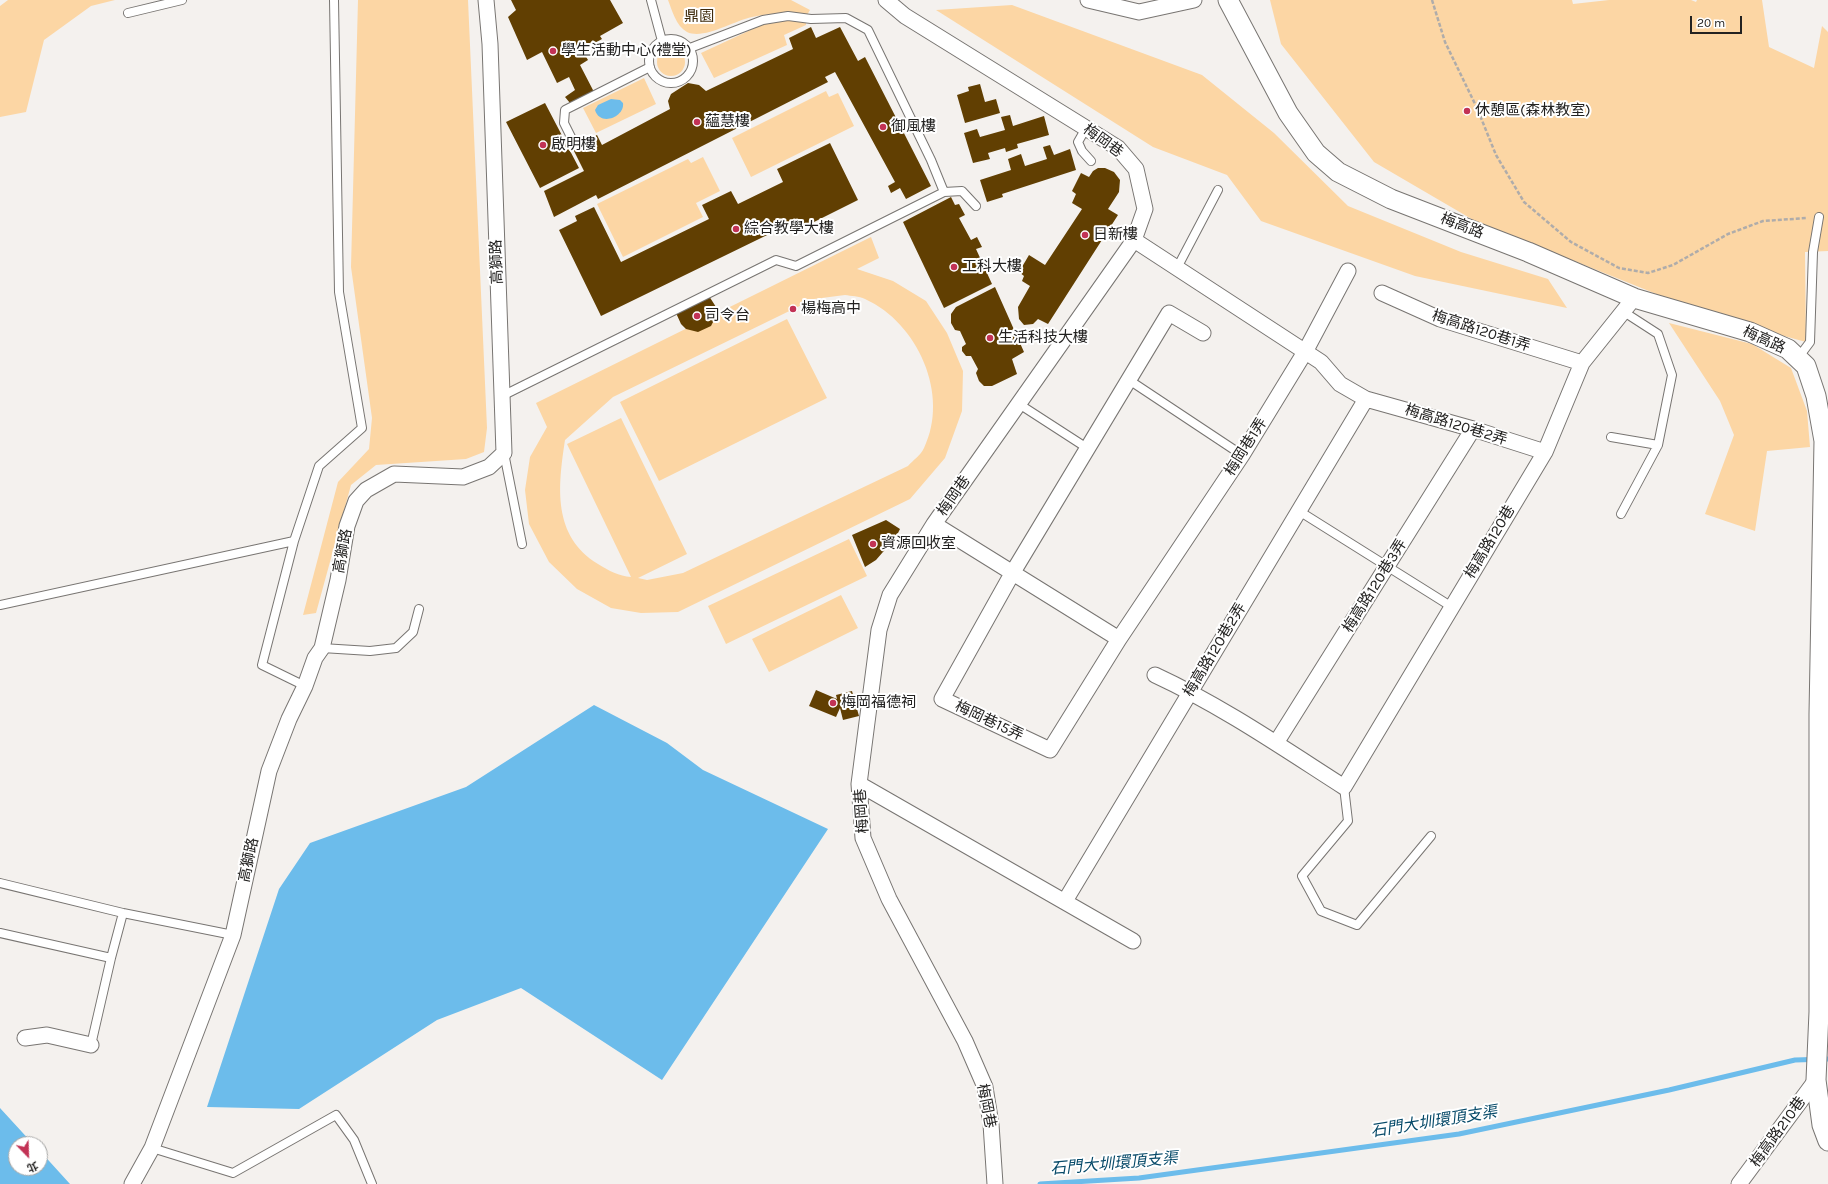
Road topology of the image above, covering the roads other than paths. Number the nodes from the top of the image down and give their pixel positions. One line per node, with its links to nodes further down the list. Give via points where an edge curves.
1 (182, 0): 9 (lane)
2 (334, 0): 45 (lane, via 339,292 362,428 319,466)
3 (486, 0): 30 (street, 高獅路, via 490,44)
4 (651, 0): 10 (lane)
5 (886, 0): 13 (street, 梅岡巷, via 905,16)
6 (1088, 0): 7 (street, via 1139,12)
7 (1194, 0)
8 (1228, 0): 24 (street, 梅高路, via 1288,113 1316,153 1338,172 1392,199 1528,252)
9 (128, 13)
10 (662, 41): 11 (lane, via 680,40); 12 (lane, via 652,49)
11 (690, 48): 12 (lane, via 693,69 684,80 670,84 664,82 658,79); 17 (lane, via 763,20 788,16 812,19 846,18 868,30)
12 (650, 67): 14 (lane, via 565,110 564,122)
13 (1086, 128): 15 (lane, via 1078,142 1082,151); 20 (street, 梅岡巷, via 1118,148 1136,169 1145,209)
14 (571, 137)
15 (1091, 160)
16 (1218, 190): 21 (lane)
17 (944, 192): 18 (lane, via 962,191); 30 (lane, via 796,266 776,260)
18 (976, 206)
19 (1819, 217): 27 (lane, via 1812,252 1810,342)
20 (1134, 240): 21 (street); 32 (street, 梅岡巷)
21 (1177, 268): 26 (street)
22 (1348, 271): 26 (street, 梅岡巷1弄)
23 (1382, 293): 28 (street, 梅高路120巷1弄, via 1440,319)
24 (1629, 305): 27 (street, 梅高路, via 1750,332 1788,349); 28 (street, 梅高路120巷); 35 (lane, via 1658,334 1672,375)
25 (1203, 334): 29 (street, 梅岡巷15弄, via 1169,313)
26 (1305, 352): 31 (street, 梅高路120巷2弄, via 1321,362 1340,384); 39 (street, 梅岡巷1弄)
27 (1798, 358): 40 (street, 梅高路, via 1806,366 1816,396)
28 (1582, 363): 37 (street, 梅高路120巷)
29 (1129, 380): 36 (street, 梅岡巷15弄); 39 (lane)
30 (502, 396): 38 (street, 高獅路)
31 (1366, 399): 33 (street, 梅高路120巷2弄); 41 (street, 梅高路120巷2弄)
32 (1018, 404): 36 (lane); 43 (street, 梅岡巷)
33 (1473, 429): 37 (street, 梅高路120巷2弄); 47 (street, 梅高路120巷3弄)
34 (1611, 437): 35 (lane)
35 (1658, 445): 42 (lane)
36 (1087, 448): 48 (street, 梅岡巷15弄)
37 (1545, 452): 50 (street, 梅高路120巷)
38 (504, 453): 46 (lane); 53 (street, 高獅路, via 489,467 463,477 394,474 366,490 356,502 347,526 338,580)
39 (1242, 455): 44 (street, 梅岡巷1弄)
40 (1826, 458): 70 (street, 梅高路, via 1819,714)
41 (1299, 511): 47 (lane); 56 (street, 梅高路120巷2弄)
42 (1621, 514)
43 (934, 524): 48 (street); 58 (street, 梅岡巷, via 890,595 879,630)
44 (1185, 540): 52 (street, 梅岡巷15弄)
45 (294, 541): 49 (lane); 55 (lane, via 262,665)
46 (522, 544)
47 (1387, 566): 50 (lane); 57 (street, 梅高路120巷3弄)
48 (1013, 572): 52 (street); 52 (street, 梅岡巷15弄, via 942,699 1050,750)
49 (0, 605)
50 (1452, 607): 59 (street, 梅高路120巷)
51 (419, 609): 53 (lane, via 413,632 396,648 370,651)
52 (1119, 639)
53 (322, 648): 55 (street, 高獅路, via 315,658)
54 (1155, 675): 56 (street)
55 (305, 686): 65 (street, 高獅路, via 269,771)
56 (1190, 692): 57 (street); 62 (street, 梅高路120巷2弄)
57 (1276, 743): 59 (street)
58 (859, 784): 62 (street); 75 (street, 梅岡巷, via 862,838 889,899 965,1041 984,1087 991,1124)
59 (1344, 787): 60 (lane, via 1348,821 1302,876 1321,911 1357,925)
60 (1431, 836)
61 (0, 883): 63 (lane)
62 (1065, 901): 66 (street)
63 (124, 913): 65 (lane); 67 (lane)
64 (0, 933): 67 (lane)
65 (233, 935): 72 (street, 高獅路)
66 (1133, 941)
67 (111, 958): 69 (lane)
68 (25, 1038): 69 (street, via 47,1035)
69 (91, 1045)
70 (1820, 1056): 71 (street, 梅高路, via 1822,1125); 76 (street, 梅高路210巷)
71 (1828, 1141)
72 (152, 1148): 73 (street, 高獅路); 74 (lane, via 233,1173 336,1115 354,1140)
73 (132, 1184)
74 (372, 1184)
75 (994, 1184)
76 (1739, 1184)

